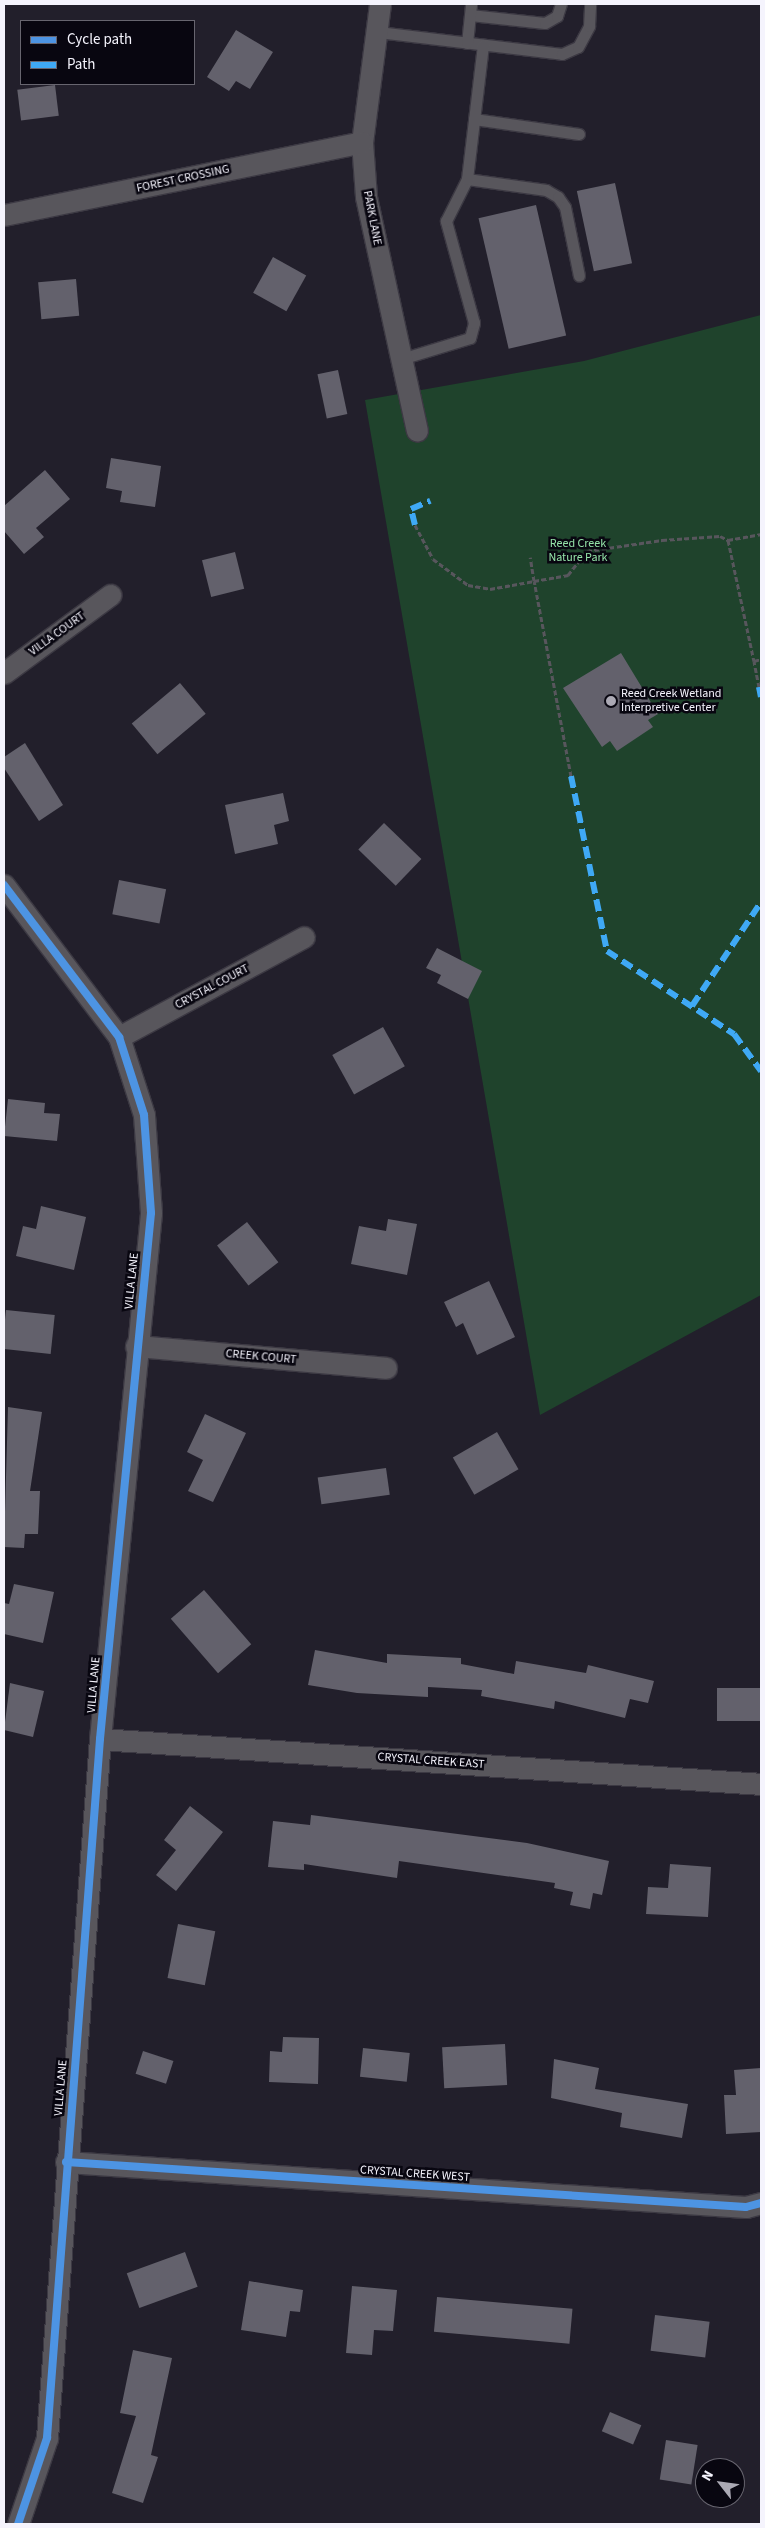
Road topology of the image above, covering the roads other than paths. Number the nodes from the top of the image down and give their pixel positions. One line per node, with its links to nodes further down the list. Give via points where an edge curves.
1 (380, 4): 5 (street, PARK LANE)
2 (562, 4): 4 (lane, via 557,16 545,23)
3 (590, 4): 7 (lane, via 589,26 578,47 562,54)
4 (471, 10): 6 (lane)
5 (378, 32): 6 (lane); 10 (street, PARK LANE)
6 (467, 43): 7 (lane)
7 (483, 45): 8 (lane)
8 (474, 119): 9 (lane); 11 (lane)
9 (579, 134)
10 (362, 142): 12 (street, FOREST CROSSING); 14 (street, PARK LANE, via 366,198)
11 (467, 179): 13 (lane, via 546,190 558,198 564,207); 14 (lane, via 446,221 474,323 470,338)
12 (4, 215)
13 (579, 276)
14 (401, 359): 15 (street, PARK LANE)
15 (417, 430)
16 (110, 595): 17 (street, VILLA COURT)
17 (4, 673)
18 (4, 885): 20 (street, VILLA LANE)
19 (304, 937): 20 (street, CRYSTAL COURT)
20 (119, 1036): 21 (street, VILLA LANE, via 144,1115 151,1213)
21 (136, 1346): 22 (street, CREEK COURT); 23 (street, VILLA LANE)
22 (386, 1368)
23 (100, 1739): 24 (street, CRYSTAL CREEK EAST); 25 (street, VILLA LANE)
24 (761, 1784)
25 (66, 2162): 26 (street, CRYSTAL CREEK WEST, via 746,2207); 27 (street, VILLA LANE, via 47,2438)
26 (761, 2203)
27 (18, 2524)

